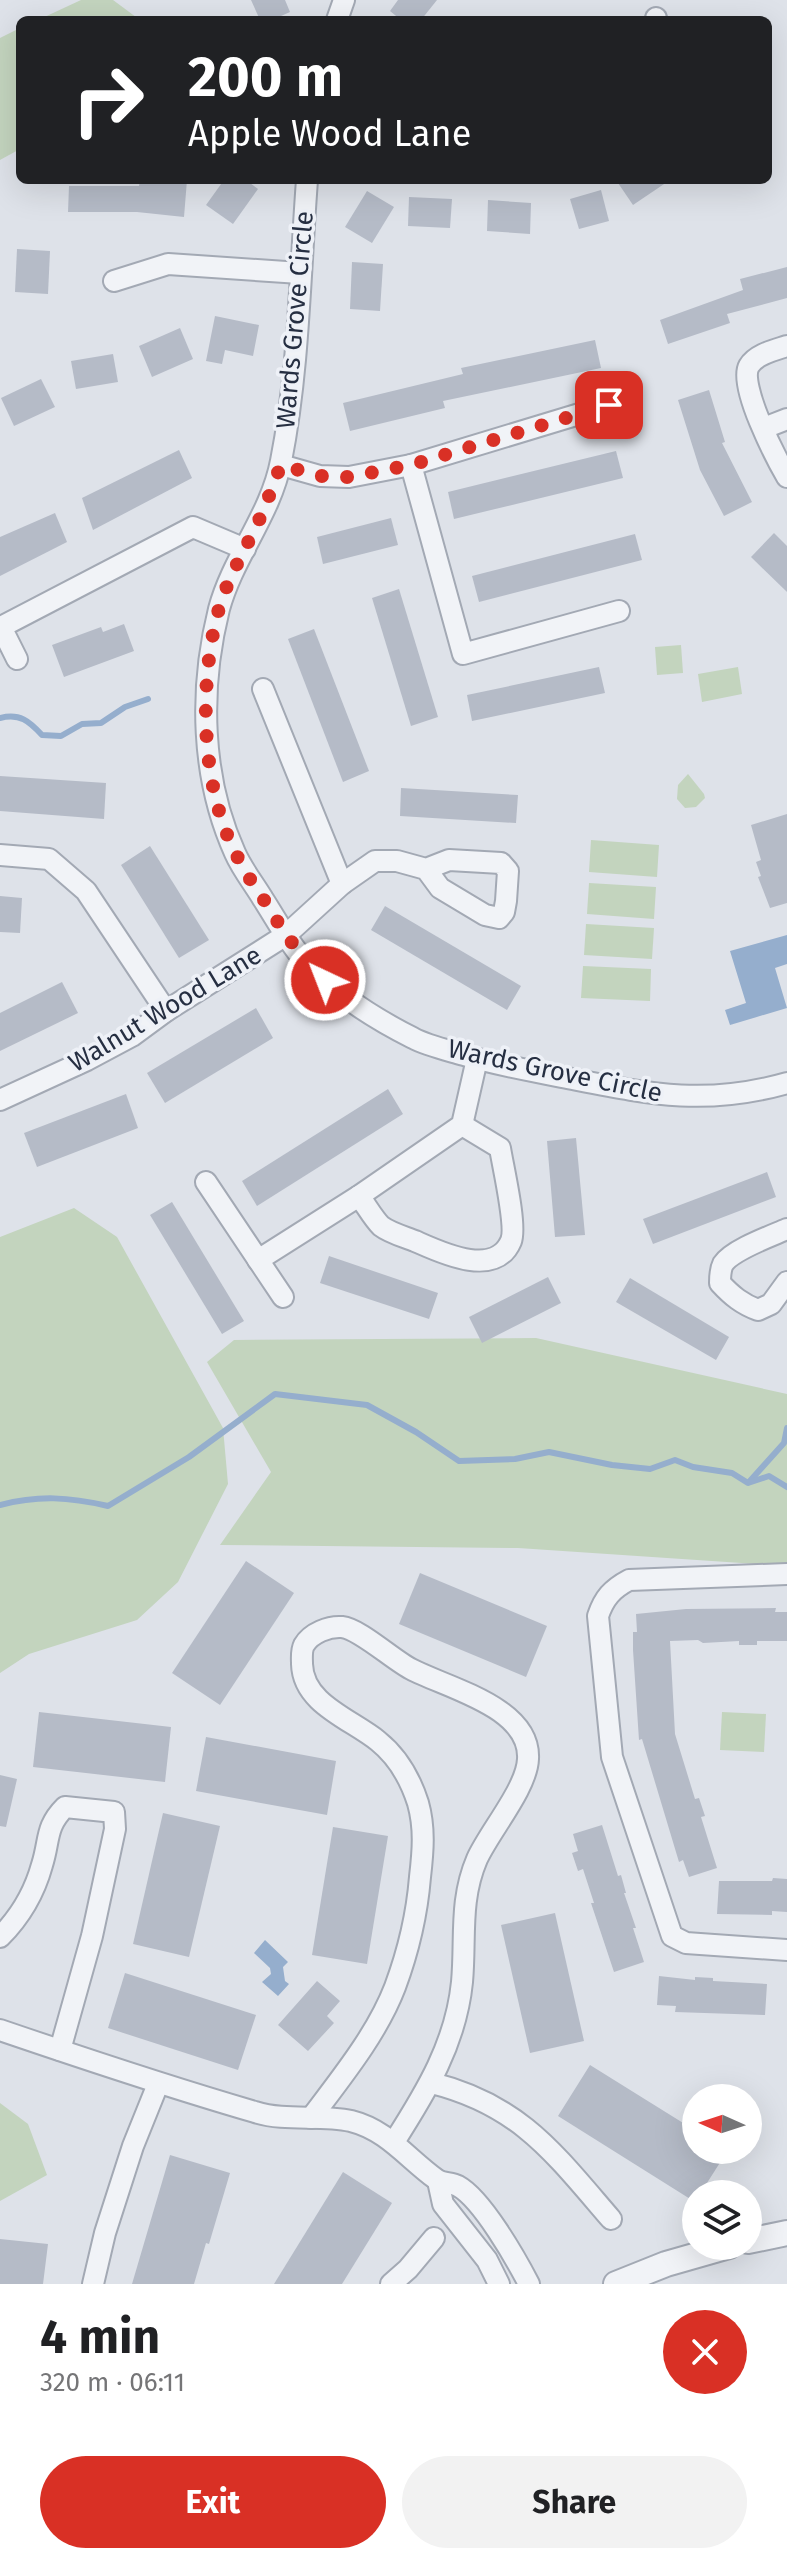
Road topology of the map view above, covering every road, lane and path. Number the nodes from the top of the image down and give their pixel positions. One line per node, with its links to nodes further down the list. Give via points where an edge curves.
1 (307, 184): 2 (street, Wards Grove Circle)
2 (300, 273): 3 (street, via 168,264); 8 (street, Wards Grove Circle)
3 (114, 281)
4 (787, 346): 7 (street, via 748,367 749,388)
5 (609, 405): 9 (street)
6 (787, 419): 7 (street)
7 (764, 428): 10 (street)
8 (281, 465): 9 (street, via 320,476 349,477); 11 (street, Wards Grove Circle)
9 (411, 465): 12 (street, via 463,654)
10 (787, 477)
11 (245, 549): 13 (street, via 193,527 1,627); 18 (street, Wards Grove Circle, via 220,605 213,637 206,696 209,755 236,855)
12 (619, 611)
13 (17, 659)
14 (263, 689): 17 (street)
15 (0, 855): 19 (street, via 49,859 86,891)
16 (426, 869): 17 (street, Walnut Wood Lane, via 375,861)
17 (342, 884): 18 (street, Walnut Wood Lane)
18 (286, 935): 19 (street, Walnut Wood Lane); 20 (street, Wards Grove Circle, via 314,969 361,1009 416,1040)
19 (166, 1011): 22 (street, Walnut Wood Lane, via 132,1036)
20 (477, 1059): 21 (street, Wards Grove Circle, via 660,1095 751,1093); 23 (street)
21 (787, 1083)
22 (0, 1100)
23 (462, 1125): 25 (street); 25 (street, via 500,1148 513,1225 512,1240 503,1253 472,1261 455,1258 383,1227)
24 (206, 1182): 27 (street)
25 (359, 1196): 27 (street)
26 (787, 1229): 28 (street, via 733,1254 720,1272 720,1283 743,1305 758,1310 771,1304)
27 (258, 1260): 29 (street)
28 (787, 1282)
29 (283, 1297)
30 (787, 1574): 32 (street, via 629,1580 614,1588 598,1616 612,1757 672,1936 686,1943)
31 (0, 1937): 34 (street, via 33,1892 52,1820 65,1807 114,1812 92,1936)
32 (787, 1950)
33 (0, 2030): 34 (street)
34 (60, 2050): 36 (street)
35 (432, 2083): 37 (street, via 457,2014 466,1892 477,1858 523,1778 528,1748 508,1718 483,1701 410,1669 352,1630 324,1630 304,1646 306,1684 327,1708 377,1740 399,1762 417,1801 424,1840 418,1900 394,1988 377,2023); 38 (street); 40 (street, via 503,2111 546,2144)
36 (158, 2084): 37 (street, via 267,2116); 45 (street, via 114,2204)
37 (311, 2118): 38 (street, via 349,2121)
38 (394, 2142): 39 (street)
39 (438, 2181): 47 (street, via 443,2204); 48 (street, via 459,2186 481,2209)
40 (611, 2219)
41 (787, 2233): 43 (street)
42 (434, 2238): 46 (street)
43 (762, 2238)
44 (682, 2259): 49 (street)
45 (93, 2284)
46 (391, 2284)
47 (499, 2284)
48 (529, 2284)
49 (616, 2284)

